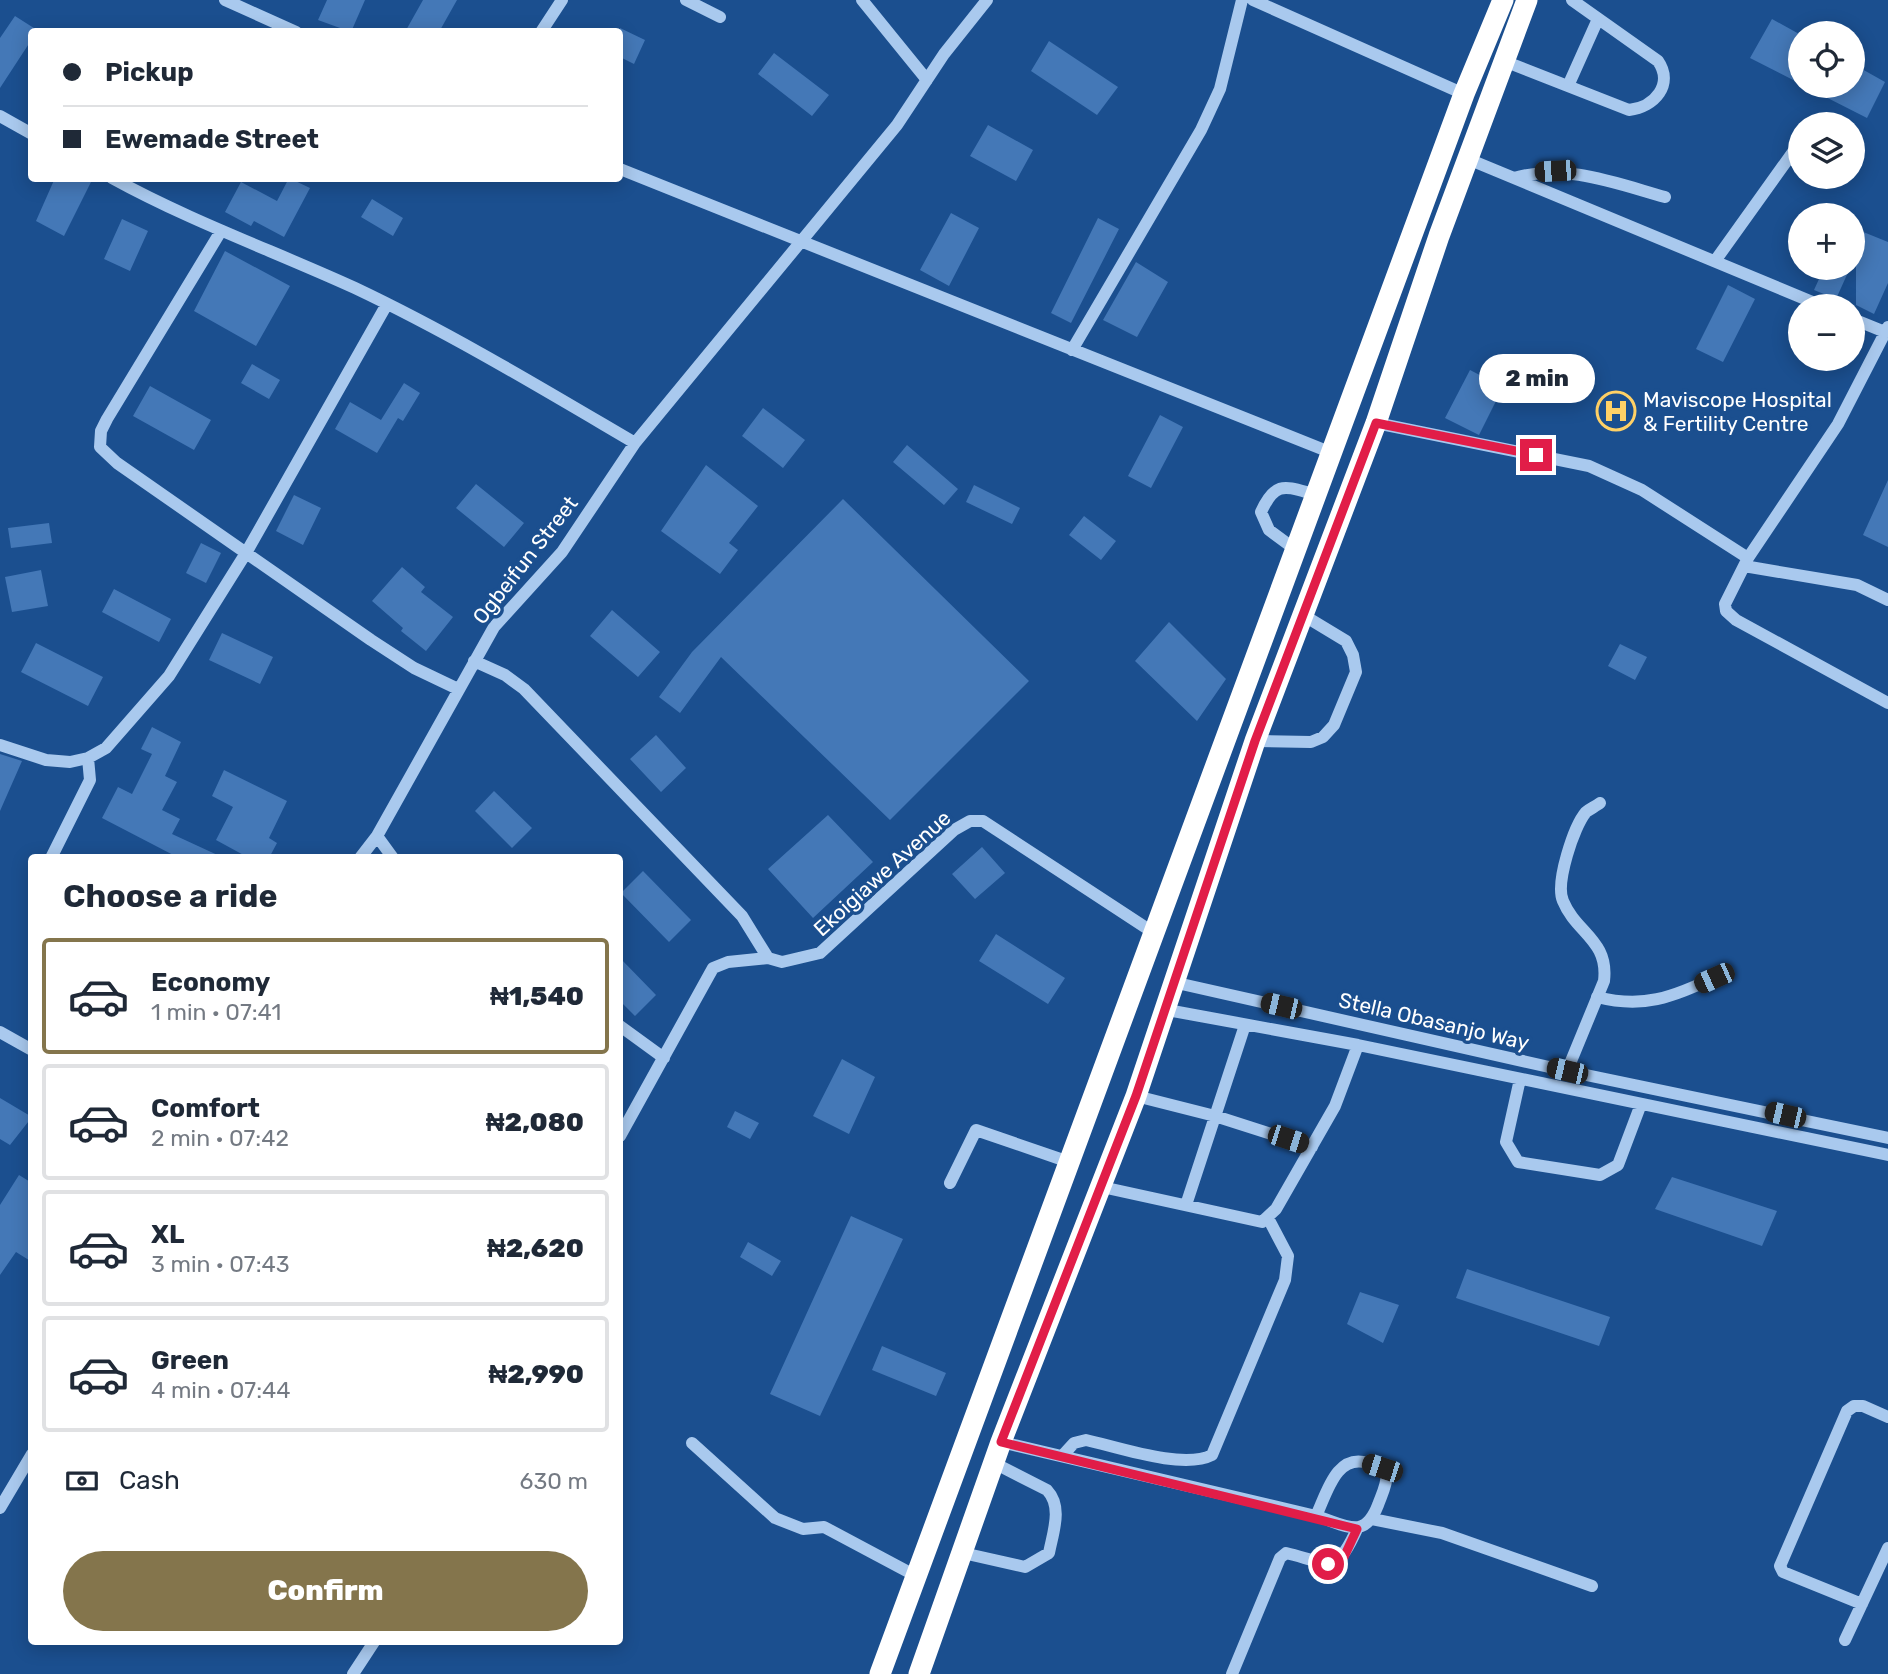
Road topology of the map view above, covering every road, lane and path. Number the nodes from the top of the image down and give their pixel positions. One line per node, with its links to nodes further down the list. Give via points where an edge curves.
1 (225, 0): 13 (street)
2 (562, 0): 14 (street)
3 (686, 0): 11 (street)
4 (862, 0): 16 (street)
5 (987, 0): 16 (street, Ogbeifun Street)
6 (1242, 0): 34 (street, via 1220,89 1201,130)
7 (1253, 0): 18 (street)
8 (1503, 0): 18 (highway)
9 (1527, 0): 15 (highway)
10 (1572, 0): 12 (street)
11 (720, 17)
12 (1598, 19): 17 (street); 17 (street, via 1658,61 1665,81 1656,99 1644,108 1629,110)
13 (287, 28)
14 (544, 28)
15 (1504, 61): 17 (street); 21 (highway)
16 (928, 80): 28 (street, Ogbeifun Street)
17 (1568, 86)
18 (1464, 94): 37 (highway)
19 (0, 116): 20 (street)
20 (28, 132)
21 (1468, 159): 24 (street); 35 (highway)
22 (1788, 159): 29 (street)
23 (623, 170): 28 (street)
24 (1514, 178): 26 (street, via 1555,171); 29 (street)
25 (120, 182): 27 (street)
26 (1665, 197)
27 (221, 231): 31 (street); 40 (street, via 107,419 100,447)
28 (802, 242): 34 (street); 36 (street, Ogbeifun Street)
29 (1715, 261): 30 (street)
30 (1793, 294)
31 (387, 304): 36 (street, via 475,349); 40 (street)
32 (1865, 323): 33 (street)
33 (1887, 330): 41 (street, via 1838,424)
34 (1072, 350): 37 (street)
35 (1376, 423): 41 (street, via 1590,466 1642,490); 43 (highway)
36 (635, 443): 44 (street, Ogbeifun Street, via 562,552 495,627)
37 (1332, 453): 38 (highway)
38 (1317, 495): 39 (highway); 39 (street, via 1276,488 1261,512 1269,530)
39 (1296, 550): 55 (highway)
40 (246, 553): 45 (street, via 414,668); 49 (street, via 169,676 106,748)
41 (1746, 562): 42 (street, via 1857,585); 46 (street, via 1731,589 1726,611)
42 (1888, 600)
43 (1303, 615): 47 (highway); 47 (street, via 1346,641 1356,672 1334,725 1323,737 1311,743)
44 (474, 661): 45 (street, Ogbeifun Street); 56 (street, via 524,689 742,916)
45 (458, 689): 51 (street, Ogbeifun Street)
46 (1888, 703)
47 (1255, 741): 58 (highway)
48 (0, 745): 49 (street, via 46,760)
49 (88, 758): 52 (street, via 90,780)
50 (1600, 803): 59 (street, via 1579,824 1561,887 1563,900 1606,965)
51 (377, 836): 53 (street, Ogbeifun Street); 54 (street)
52 (53, 854)
53 (363, 854)
54 (390, 854)
55 (1154, 933): 56 (street, Ekoigiawe Avenue, via 983,821 970,821 954,830 820,953 782,962); 76 (highway)
56 (768, 958): 66 (street, Ekoigiawe Avenue, via 713,968)
57 (1714, 978): 59 (street, via 1665,999 1622,1003)
58 (1177, 983): 60 (highway); 67 (street, Stella Obasanjo Way)
59 (1597, 996): 67 (street)
60 (1167, 1010): 61 (street); 69 (highway)
61 (1245, 1024): 64 (street); 71 (street)
62 (623, 1028): 66 (street)
63 (0, 1032): 65 (street)
64 (1358, 1045): 68 (street); 74 (street, via 1335,1106)
65 (28, 1047)
66 (664, 1058): 72 (street, Ekoigiawe Avenue)
67 (1567, 1071): 73 (street, Stella Obasanjo Way)
68 (1520, 1079): 70 (street); 70 (street, via 1506,1142 1518,1162 1600,1175 1618,1165)
69 (1136, 1096): 71 (street); 78 (highway)
70 (1641, 1104): 75 (street)
71 (1215, 1116): 74 (street); 79 (street)
72 (623, 1131)
73 (1888, 1138)
74 (1312, 1147): 80 (street)
75 (1888, 1155)
76 (1069, 1162): 77 (street, via 976,1130); 93 (highway)
77 (950, 1183)
78 (1102, 1187): 79 (street); 82 (highway)
79 (1186, 1205): 80 (street, via 1251,1221)
80 (1268, 1218): 84 (street, via 1288,1256 1285,1280 1212,1455 1183,1461 1086,1440 1074,1443)
81 (1888, 1417): 95 (street, via 1863,1406 1847,1411 1780,1566 1783,1572)
82 (1001, 1442): 84 (street); 86 (highway)
83 (692, 1443): 93 (street, via 775,1518 803,1529 824,1527)
84 (1063, 1455): 88 (street)
85 (28, 1461): 87 (street)
86 (994, 1463): 92 (highway); 92 (street, via 1053,1497 1057,1510 1049,1553 1025,1567)
87 (0, 1508)
88 (1316, 1516): 89 (street, via 1338,1470 1356,1460 1387,1473); 90 (street)
89 (1372, 1519): 90 (street); 94 (street, via 1442,1533)
90 (1357, 1529): 101 (street, via 1344,1557 1336,1562 1286,1553 1280,1558)
91 (1888, 1548): 95 (street)
92 (963, 1553): 100 (highway)
93 (916, 1576): 99 (highway)
94 (1592, 1586)
95 (1863, 1604): 96 (street)
96 (1845, 1640)
97 (372, 1645): 98 (street)
98 (353, 1674)
99 (880, 1674)
100 (919, 1674)
101 (1232, 1674)

